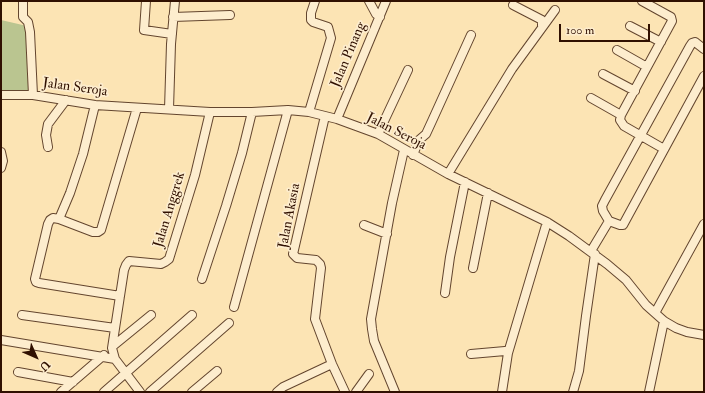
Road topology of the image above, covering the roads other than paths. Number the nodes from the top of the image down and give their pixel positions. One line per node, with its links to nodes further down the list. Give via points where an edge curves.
1 (23, 1): 26 (street, via 23,17 28,22 30,32)
2 (146, 1): 15 (street, via 144,30)
3 (175, 1): 11 (street)
4 (315, 1): 35 (street, via 311,20 328,27 330,38)
5 (369, 1): 12 (street)
6 (386, 1): 12 (street, Jalan Pinang)
7 (642, 1): 17 (street, via 672,18)
8 (513, 5): 13 (street, via 542,20)
9 (555, 10): 13 (street)
10 (230, 14): 11 (street)
11 (174, 17): 15 (street)
12 (380, 17): 38 (street, Jalan Pinang)
13 (542, 26): 47 (street, via 512,69)
14 (630, 26): 17 (street)
15 (172, 34): 31 (street)
16 (471, 36): 45 (street, via 426,134 419,140)
17 (661, 42): 20 (street)
18 (704, 49): 40 (street, via 695,42 691,44)
19 (617, 50): 20 (street)
20 (647, 67): 24 (street)
21 (408, 70): 39 (street)
22 (603, 74): 24 (street)
23 (704, 76): 42 (street)
24 (635, 91): 36 (street)
25 (1, 95): 26 (street, Jalan Seroja)
26 (33, 95): 28 (street, Jalan Seroja)
27 (591, 98): 36 (street)
28 (66, 100): 29 (street, Jalan Seroja); 41 (street, via 48,124)
29 (95, 106): 30 (street, Jalan Seroja); 50 (street, via 78,169)
30 (137, 108): 31 (street, Jalan Seroja); 50 (street, via 100,230 93,232)
31 (169, 109): 33 (street, Jalan Seroja)
32 (288, 110): 34 (street, Jalan Seroja); 35 (street, Jalan Seroja); 61 (street)
33 (210, 112): 34 (street, Jalan Seroja); 60 (street, Jalan Anggrek, via 195,175 169,259 161,264 129,261 124,270)
34 (252, 112): 58 (street, via 235,176)
35 (309, 112): 37 (street, Jalan Seroja)
36 (621, 115): 40 (street, via 622,124)
37 (325, 116): 38 (street, Jalan Seroja); 76 (street, Jalan Akasia, via 293,254 296,258 316,260 320,264 315,319)
38 (336, 119): 39 (street, Jalan Seroja)
39 (378, 134): 43 (street, Jalan Seroja)
40 (640, 135): 42 (street); 51 (street, via 602,206)
41 (48, 147)
42 (664, 149): 51 (street, via 623,225)
43 (404, 150): 45 (street, Jalan Seroja); 55 (street)
44 (1, 152): 46 (street)
45 (413, 155): 47 (street, Jalan Seroja)
46 (1, 168)
47 (448, 174): 48 (street, Jalan Seroja)
48 (465, 182): 49 (street, Jalan Seroja); 59 (street)
49 (488, 193): 52 (street, Jalan Seroja); 57 (street)
50 (59, 219): 60 (street, via 53,218 48,224 36,282)
51 (609, 221): 56 (street)
52 (547, 222): 56 (street, Jalan Seroja); 72 (street)
53 (704, 224): 62 (street)
54 (364, 225): 55 (street)
55 (387, 234): 90 (street, via 372,329)
56 (593, 253): 62 (street, Jalan Seroja, via 626,280); 92 (street, via 579,371)
57 (473, 268)
58 (202, 279)
59 (445, 293)
60 (120, 296): 68 (street, Jalan Anggrek)
61 (234, 307)
62 (655, 313): 66 (street, Jalan Seroja)
63 (22, 314): 68 (street)
64 (151, 315): 71 (street)
65 (192, 315): 79 (street)
66 (664, 321): 69 (street, Jalan Seroja, via 687,332); 93 (street)
67 (229, 322): 85 (street)
68 (115, 328): 71 (street, Jalan Anggrek)
69 (703, 333)
70 (1, 340): 74 (street)
71 (113, 347): 74 (street); 75 (street)
72 (508, 353): 73 (street, via 505,351); 91 (street)
73 (471, 354)
74 (103, 356): 75 (street); 81 (street)
75 (115, 359): 79 (street)
76 (332, 364): 87 (street); 88 (street, Jalan Akasia)
77 (217, 371): 86 (street)
78 (18, 372): 81 (street)
79 (126, 373): 83 (street); 84 (street)
80 (369, 374): 89 (street)
81 (73, 382): 82 (street)
82 (61, 392)
83 (104, 392)
84 (140, 392)
85 (150, 392)
86 (192, 392)
87 (276, 392)
88 (345, 392)
89 (356, 392)
90 (395, 392)
91 (502, 392)
92 (573, 392)
93 (649, 392)

